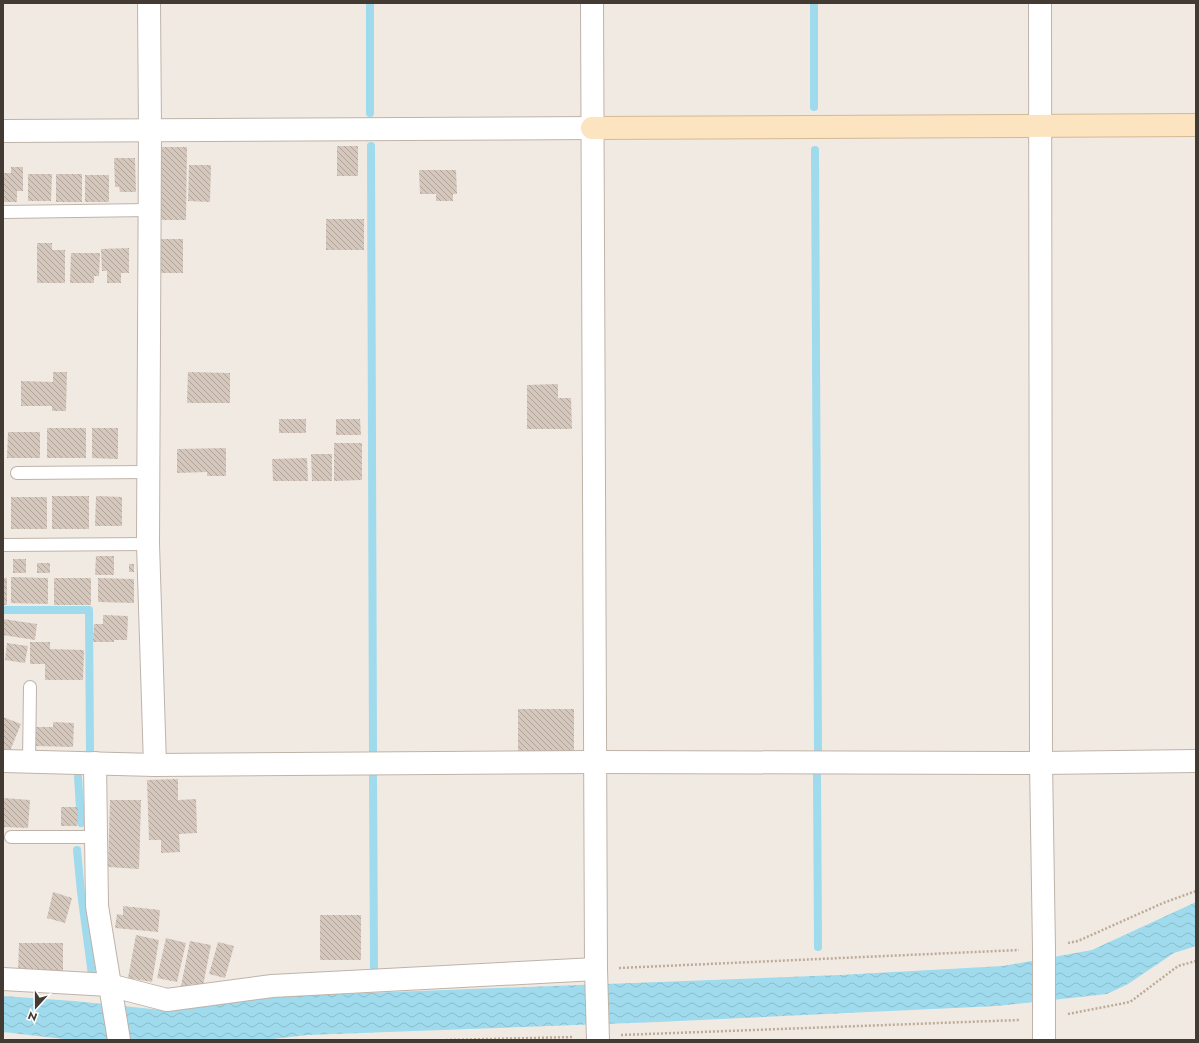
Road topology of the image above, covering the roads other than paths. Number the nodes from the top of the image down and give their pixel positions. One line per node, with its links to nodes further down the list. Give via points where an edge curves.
1 (149, 3): 8 (street)
2 (592, 3): 6 (street)
3 (1040, 3): 5 (street)
4 (1196, 125): 5 (street)
5 (1040, 126): 6 (street); 21 (street)
6 (592, 128): 8 (street); 19 (street)
7 (3, 131): 8 (street)
8 (150, 131): 9 (street)
9 (149, 210): 10 (lane); 11 (street)
10 (3, 212)
11 (148, 472): 12 (lane); 13 (street)
12 (17, 473)
13 (148, 544): 14 (lane); 22 (street)
14 (3, 545)
15 (30, 687): 18 (lane)
16 (1196, 761): 21 (street)
17 (3, 762): 18 (street)
18 (30, 762): 20 (street)
19 (596, 762): 21 (street); 22 (street); 25 (street)
20 (95, 763): 22 (street); 24 (street)
21 (1041, 763): 30 (street)
22 (155, 765)
23 (11, 837): 24 (lane)
24 (96, 837): 27 (street, via 97,906)
25 (596, 974): 27 (street, via 272,986 167,1000); 28 (street)
26 (3, 979): 27 (street)
27 (110, 990): 29 (street)
28 (598, 1036)
29 (119, 1040)
30 (1044, 1040)

